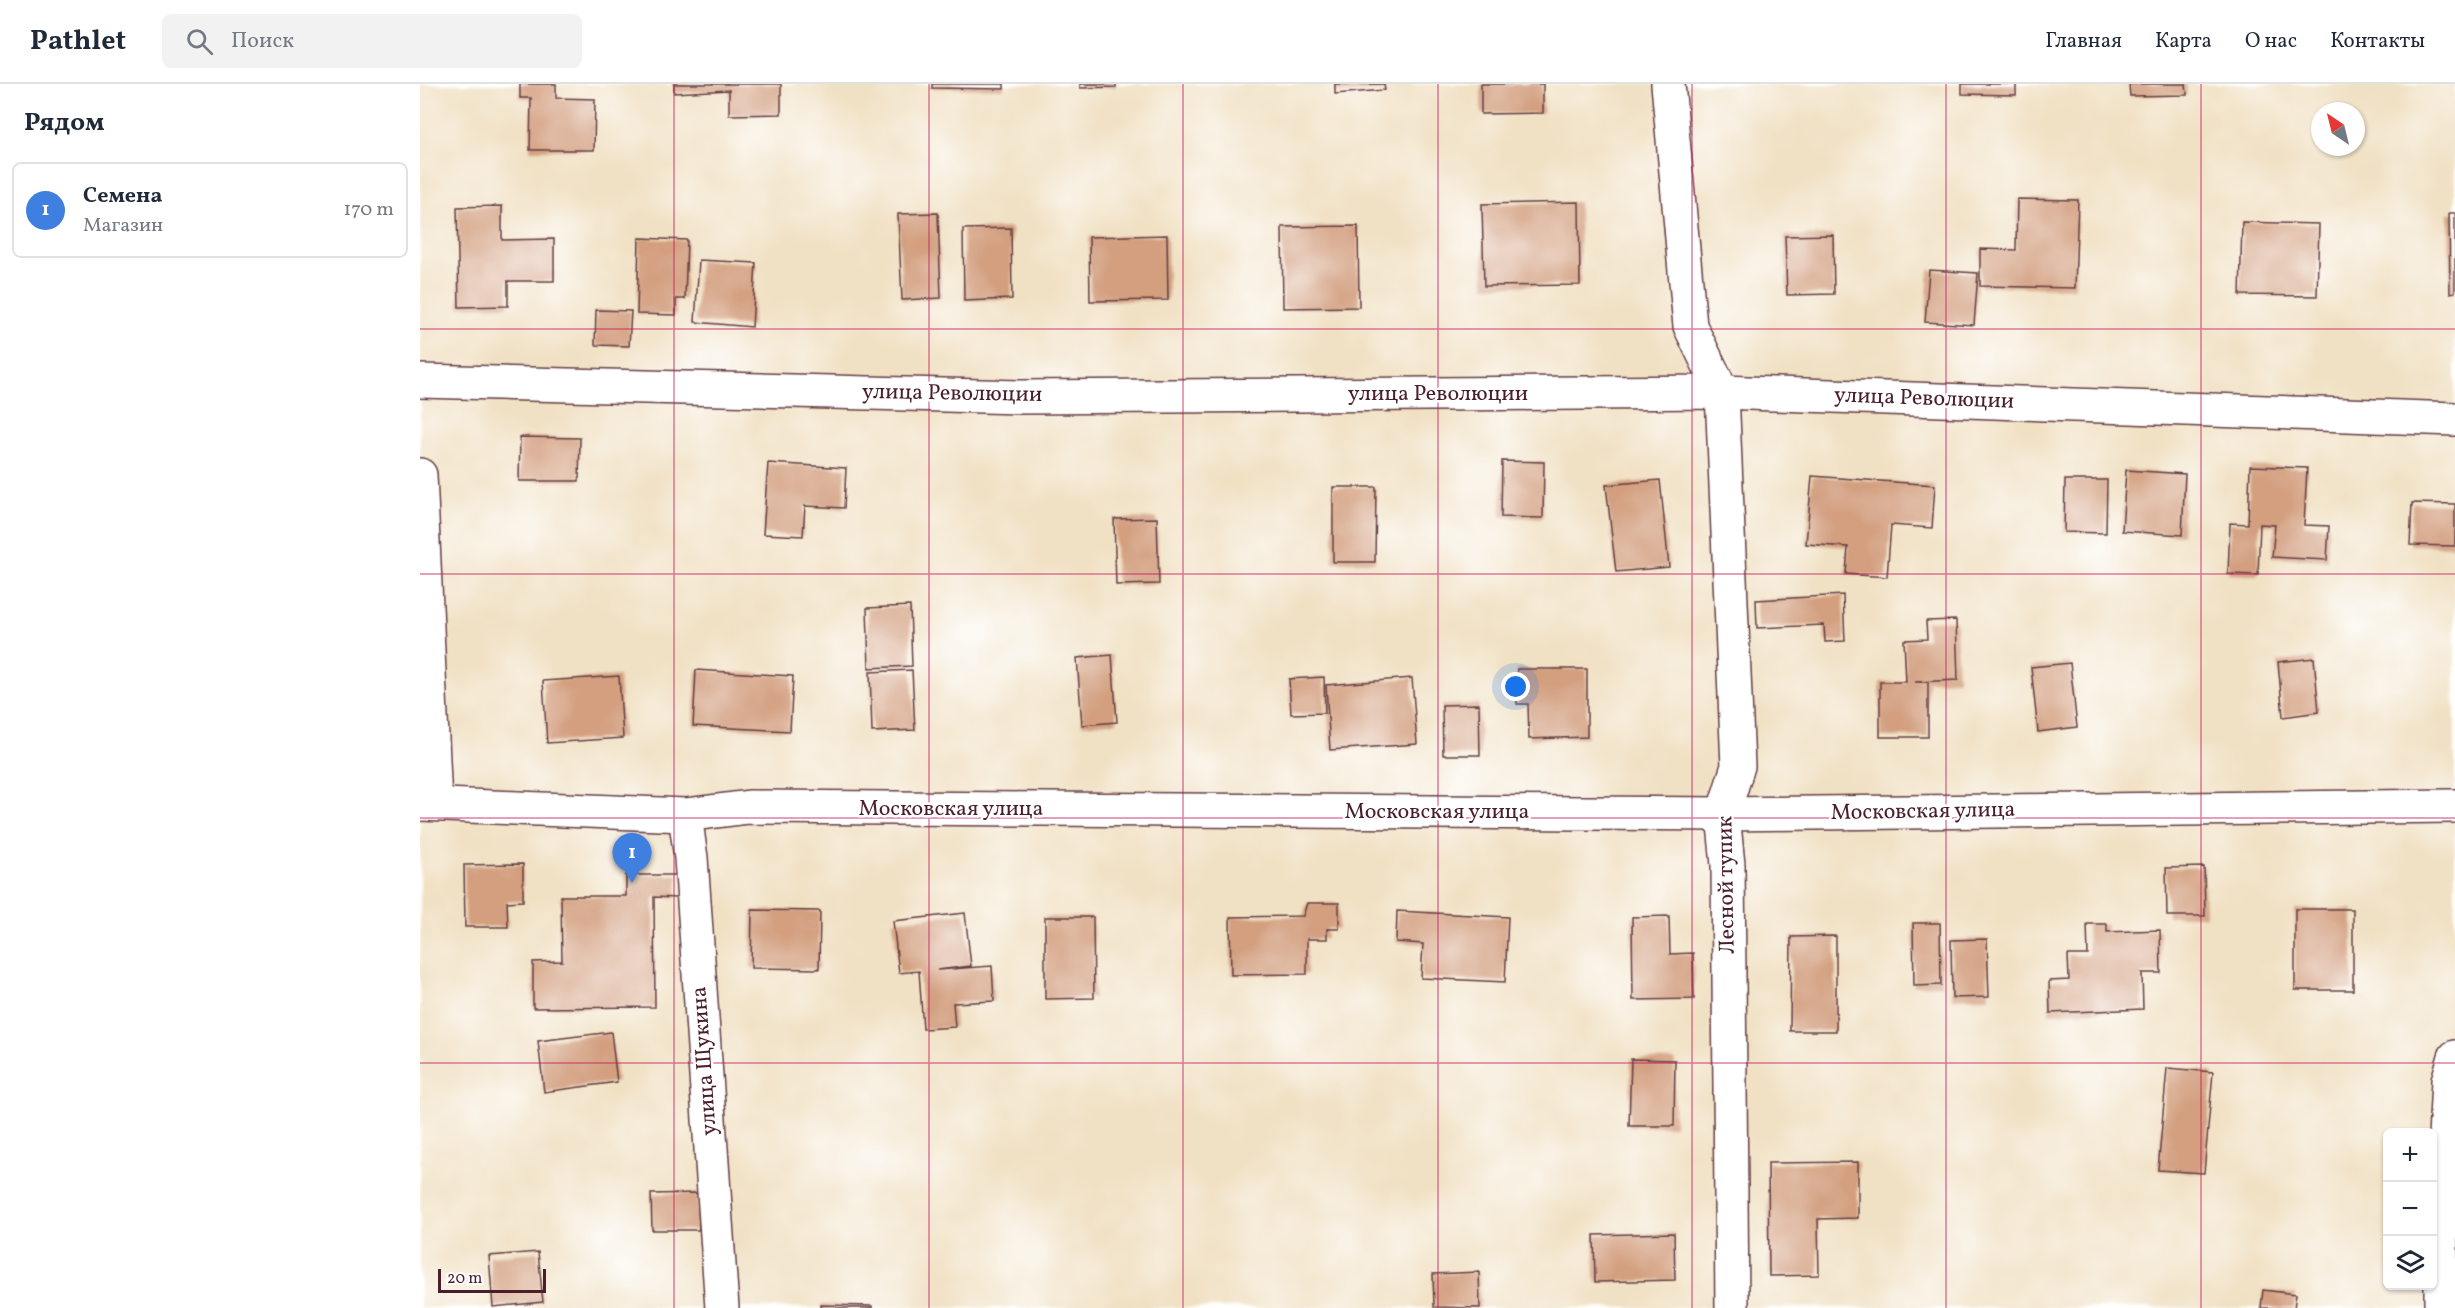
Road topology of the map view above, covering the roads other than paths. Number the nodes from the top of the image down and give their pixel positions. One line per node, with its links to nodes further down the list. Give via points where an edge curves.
1 (1668, 84): 3 (street, via 1690,326)
2 (420, 381): 3 (street, улица Революции, via 1020,397)
3 (1722, 392): 4 (street, улица Революции); 8 (street, Лесной тупик, via 1738,766)
4 (2455, 418)
5 (420, 475): 6 (street)
6 (428, 804): 9 (street, Московская улица)
7 (2455, 806): 8 (street, Московская улица)
8 (1723, 814): 9 (street, Московская улица, via 749,807); 12 (street, Лесной тупик, via 1728,865)
9 (685, 815): 11 (street, улица Щукина)
10 (2455, 1057): 13 (street, via 2448,1081)
11 (722, 1308)
12 (1732, 1308)
13 (2441, 1308)

